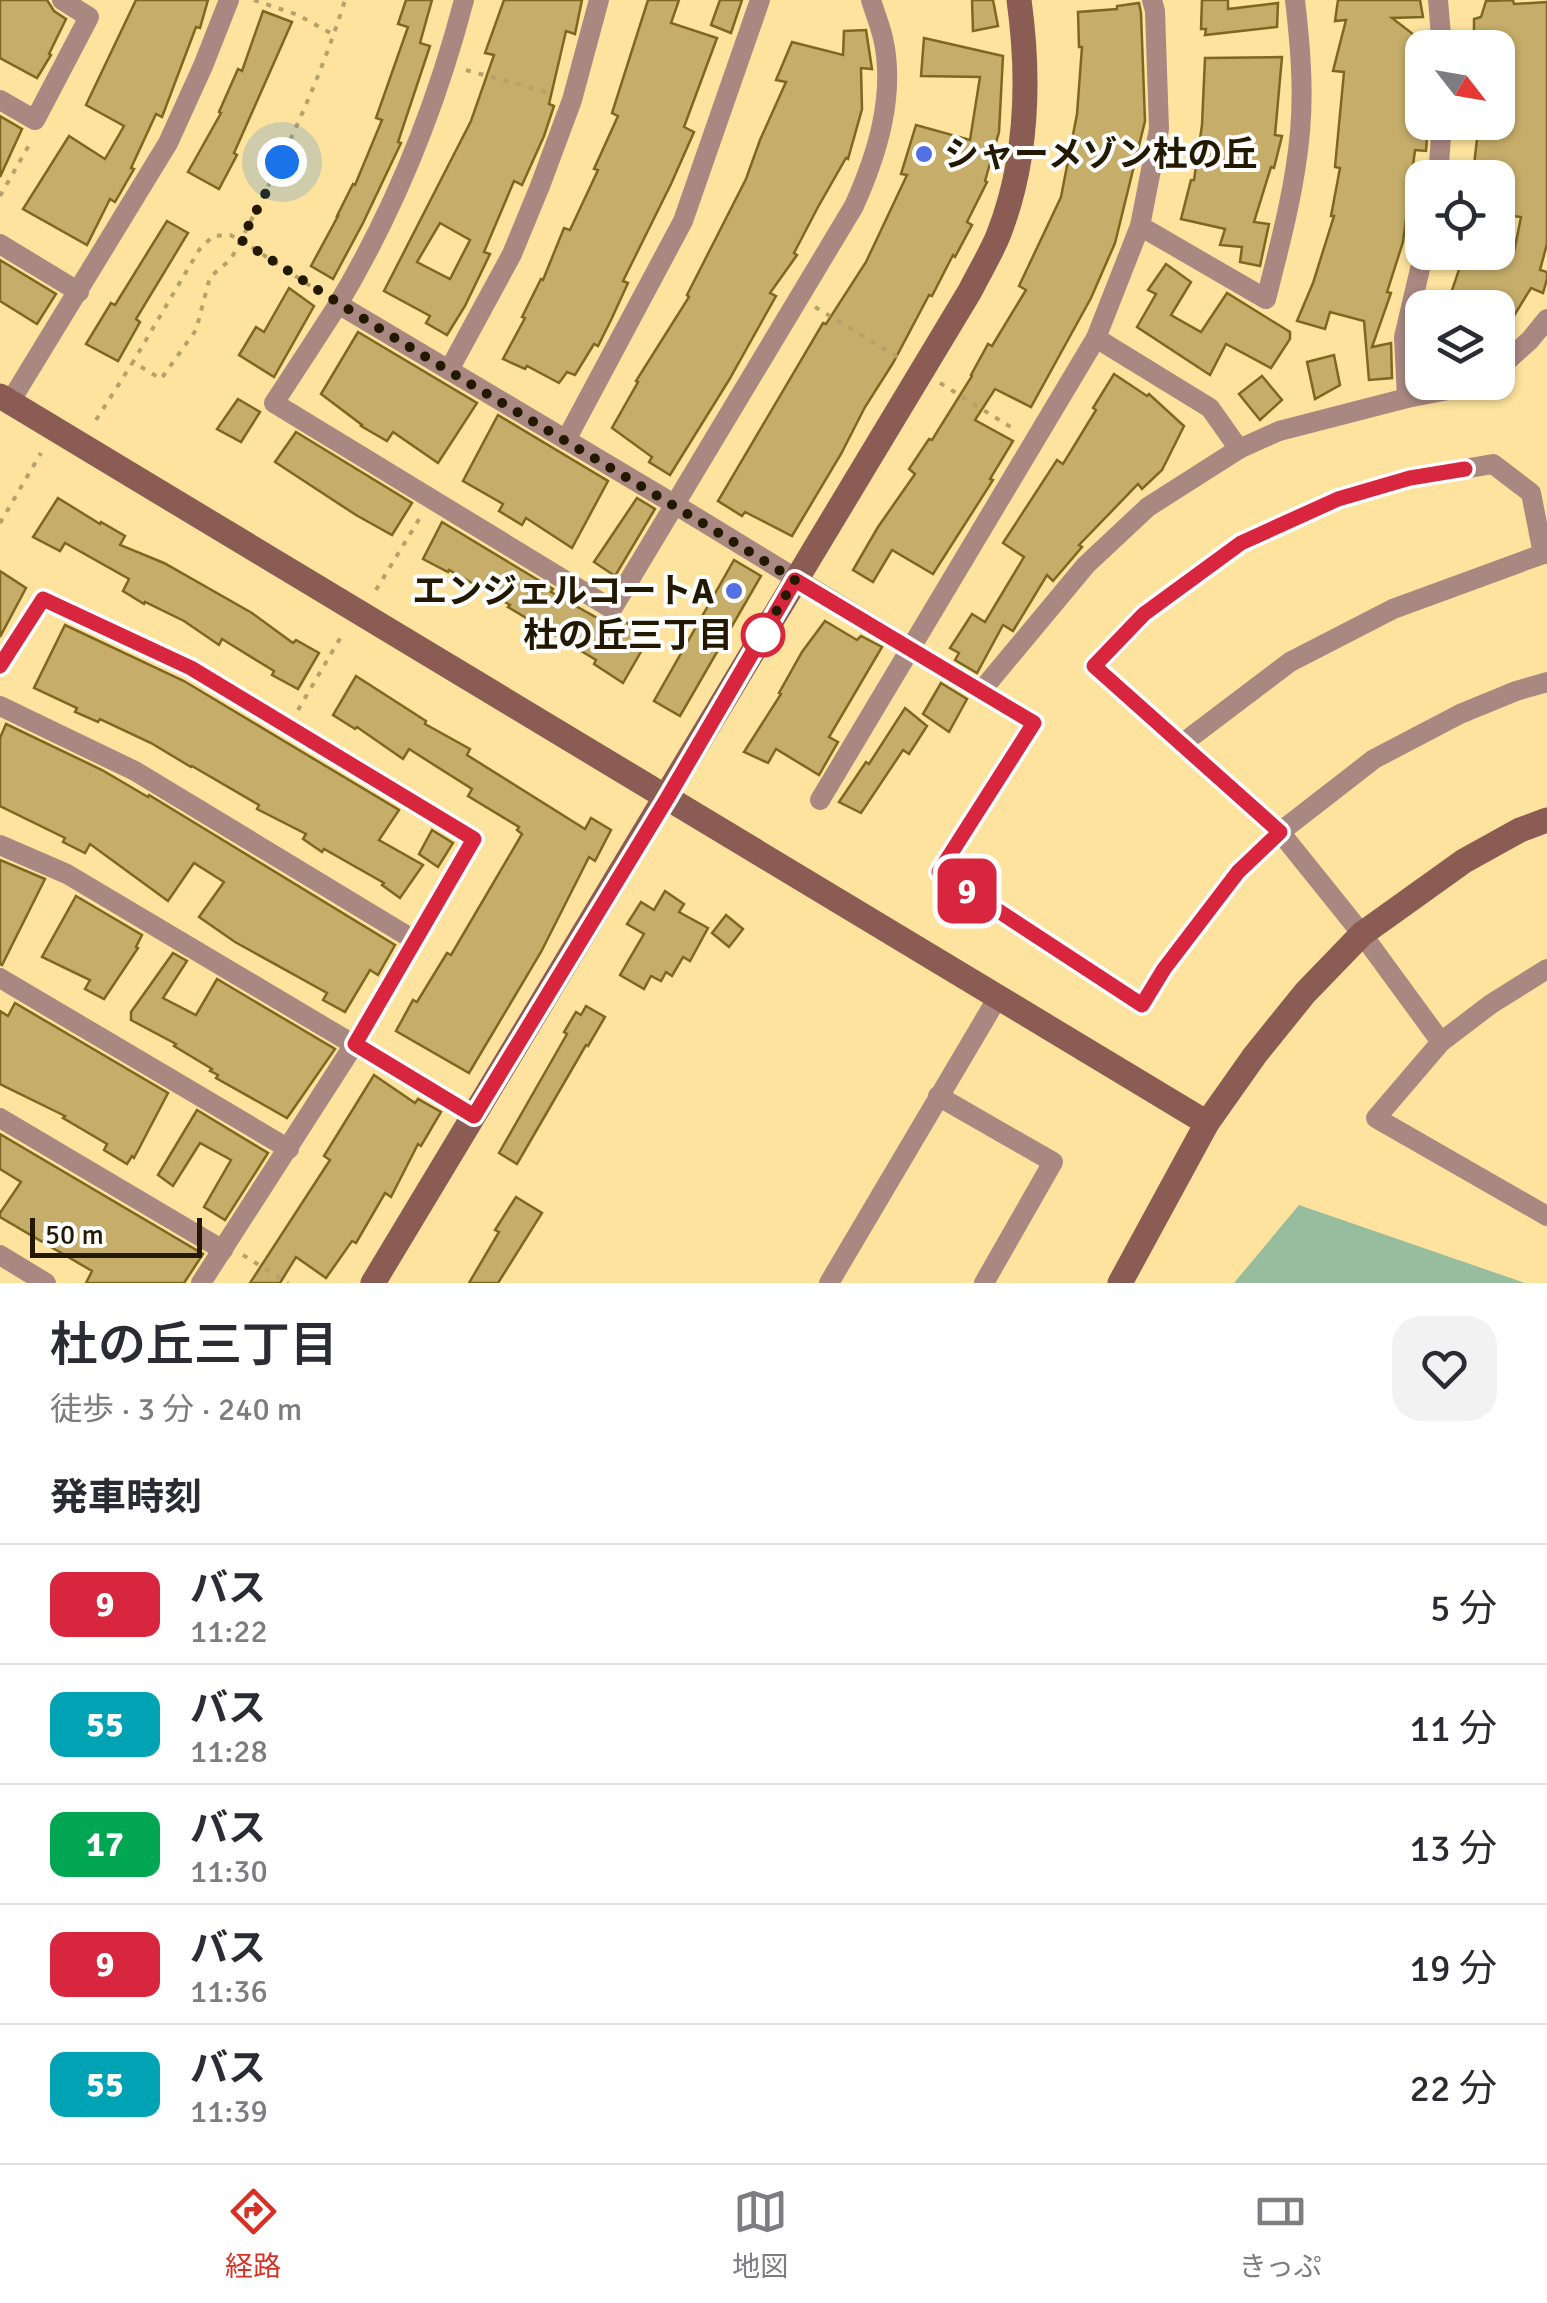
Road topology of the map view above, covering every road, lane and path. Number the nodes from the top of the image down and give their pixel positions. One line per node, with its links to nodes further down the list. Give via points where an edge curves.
1 (62, 0): 18 (street, via 89,17)
2 (229, 0): 23 (street, via 168,143)
3 (254, 0): 14 (path)
4 (345, 0): 14 (path)
5 (464, 0): 15 (street)
6 (599, 0): 17 (street)
7 (760, 0): 36 (street, via 683,221)
8 (871, 0): 24 (street, via 884,40 882,126 854,206)
9 (1019, 0): 44 (street, via 1025,119 998,236)
10 (1152, 0): 20 (street, via 1159,129)
11 (1295, 0): 20 (street, via 1300,131 1266,300)
12 (1438, 0): 13 (street)
13 (1440, 30)
14 (334, 36): 21 (path)
15 (446, 64): 17 (path); 25 (street, via 402,179)
16 (0, 100): 18 (street)
17 (572, 100): 31 (street, via 512,254)
18 (35, 120): 19 (path, via 34,137)
19 (0, 196)
20 (1140, 226): 27 (street)
21 (241, 240): 25 (path); 29 (path, via 213,236 199,250); 29 (path, via 210,277 196,330 161,379)
22 (0, 244): 23 (street)
23 (79, 292): 34 (street)
24 (799, 298): 30 (path); 41 (street)
25 (338, 304): 31 (street); 40 (street, via 274,403)
26 (1547, 318): 28 (street)
27 (1096, 338): 37 (street); 38 (street, via 1210,408)
28 (1515, 353)
29 (133, 362): 35 (path)
30 (910, 364)
31 (449, 370): 36 (street)
32 (936, 380): 37 (path)
33 (1405, 398): 38 (street, via 1279,430)
34 (5, 399): 54 (street)
35 (96, 420)
36 (566, 440): 41 (street)
37 (1034, 441): 47 (street)
38 (1239, 449): 50 (street, via 1148,507 1086,565)
39 (42, 452): 42 (path)
40 (432, 499): 41 (street, via 612,609); 45 (path)
41 (674, 504): 44 (street)
42 (0, 523)
43 (1545, 554): 53 (street, via 1393,609 1290,662); 53 (street, via 1531,492 1493,464 1338,499 1241,543 1144,614 1094,666)
44 (795, 580): 47 (street); 54 (street)
45 (376, 590)
46 (342, 635): 52 (path)
47 (910, 647): 50 (street); 55 (street)
48 (0, 666): 52 (street, via 43,599 191,668)
49 (1547, 682): 57 (street, via 1460,714 1374,759)
50 (982, 690): 57 (street, via 1034,723 939,872 1142,1005 1238,872)
51 (0, 706): 60 (street, via 135,771)
52 (288, 727): 60 (street, via 474,839)
53 (1183, 743): 57 (street)
54 (668, 797): 63 (street); 67 (street)
55 (820, 800)
56 (1547, 820): 59 (street, via 1464,861)
57 (1280, 832): 59 (street)
58 (0, 844): 65 (street, via 67,874)
59 (1362, 934): 64 (street); 69 (street, via 1305,993)
60 (414, 940): 65 (street)
61 (1547, 970): 64 (street)
62 (0, 978): 70 (street)
63 (998, 997): 66 (street); 69 (street)
64 (1440, 1042): 71 (street, via 1376,1118)
65 (355, 1044): 67 (street); 70 (street)
66 (938, 1096): 78 (street); 79 (street, via 1053,1162)
67 (474, 1116): 77 (street)
68 (0, 1118): 72 (street)
69 (1207, 1123): 80 (street)
70 (289, 1149): 72 (street)
71 (1547, 1216)
72 (225, 1247): 75 (street); 76 (path)
73 (0, 1255): 74 (street)
74 (46, 1283)
75 (201, 1283)
76 (288, 1283)
77 (373, 1283)
78 (828, 1283)
79 (984, 1283)
80 (1120, 1283)

